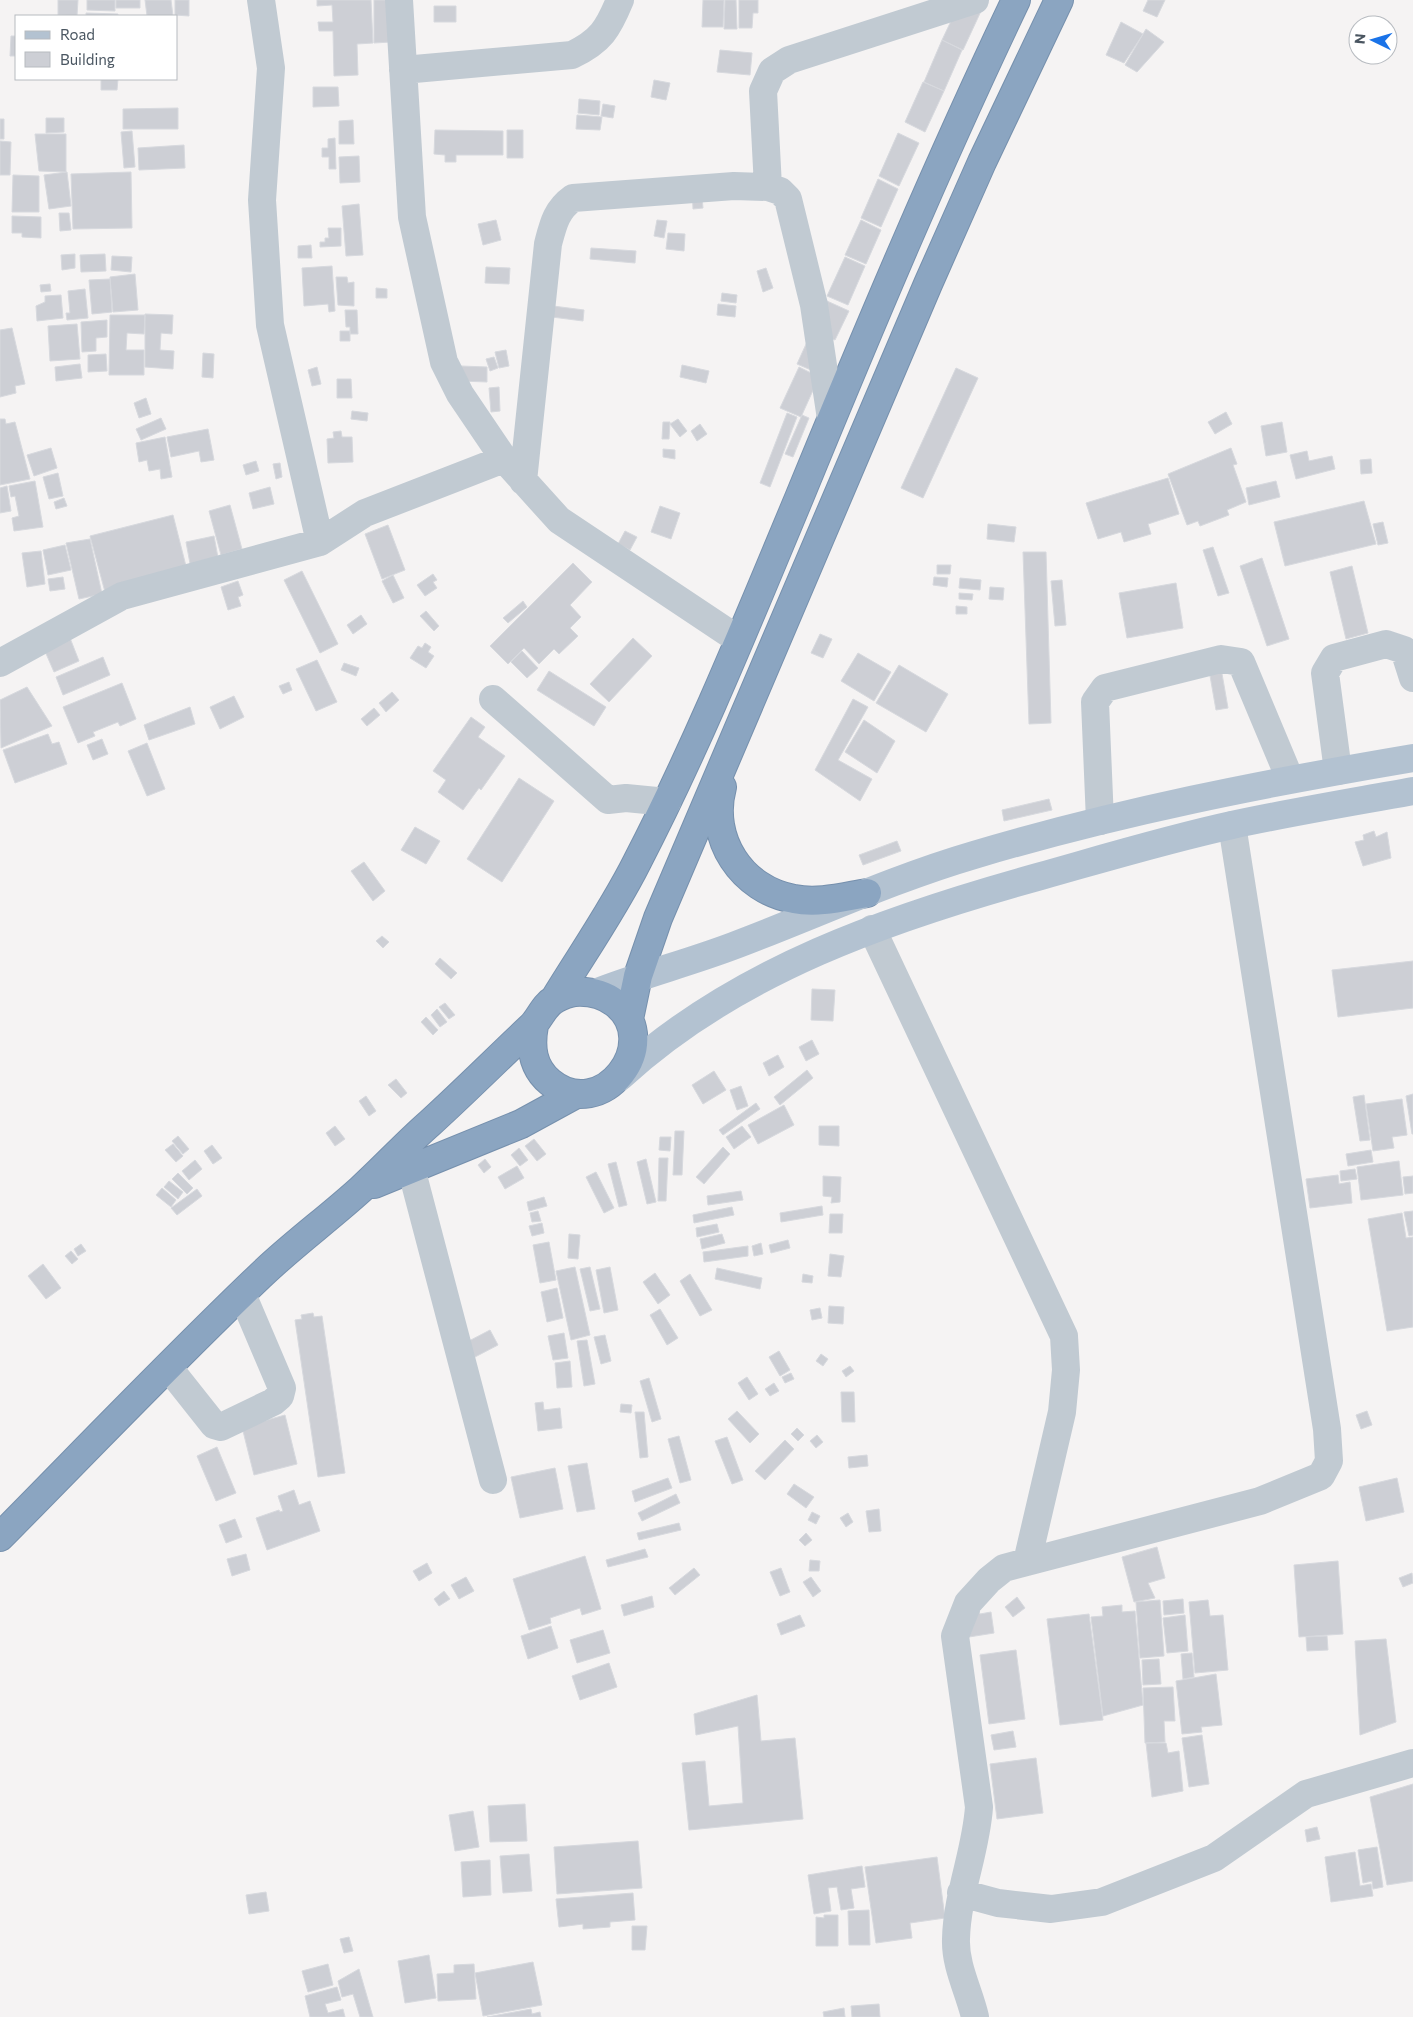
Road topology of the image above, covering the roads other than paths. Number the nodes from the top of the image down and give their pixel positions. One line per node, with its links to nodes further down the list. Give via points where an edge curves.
1 (261, 0): 12 (street, via 271,68 262,200 270,325)
2 (399, 0): 7 (street)
3 (620, 0): 7 (street, via 608,29 587,48 572,55)
4 (975, 0): 8 (street, via 789,60 772,71 763,91)
5 (1016, 0): 9 (highway, via 942,159)
6 (1059, 0): 17 (highway, via 928,284)
7 (403, 70): 10 (street, via 412,217 444,362 460,394)
8 (768, 188): 9 (street, via 780,191 788,199 814,305); 11 (street, via 734,186 573,198 557,212 548,244)
9 (831, 419): 13 (highway)
10 (504, 459): 11 (street); 12 (street, via 365,513)
11 (523, 481): 13 (street, via 559,520)
12 (320, 542): 14 (street, via 122,596)
13 (739, 640): 22 (highway)
14 (0, 663)
15 (1413, 678): 19 (street, via 1404,650 1386,644 1334,658 1325,673)
16 (493, 699): 22 (street, via 608,800 626,798)
17 (737, 736): 25 (highway, via 720,794 718,813 720,829 735,863 761,887 777,895 827,900); 27 (highway, via 658,918)
18 (1413, 758): 19 (main road)
19 (1338, 771): 20 (main road)
20 (1290, 779): 23 (main road); 23 (street, via 1241,662 1221,659 1105,688 1095,702)
21 (1413, 791): 24 (main road)
22 (668, 802): 29 (highway, via 612,908)
23 (1100, 821): 25 (main road, via 972,855)
24 (1232, 825): 26 (main road, via 970,896); 40 (street, via 1330,1461 1321,1476 1260,1501)
25 (867, 893): 27 (main road, via 734,946)
26 (872, 929): 32 (main road, via 748,987 649,1050); 40 (street, via 1064,1336 1066,1370 1062,1412)
27 (638, 976): 28 (main road); 30 (highway)
28 (596, 993): 29 (highway, via 570,993); 30 (highway, via 612,1001)
29 (554, 1000): 31 (highway)
30 (629, 1019): 32 (highway, via 633,1044 629,1062)
31 (534, 1025): 33 (highway, via 531,1043 534,1061 544,1077 558,1089); 35 (highway)
32 (620, 1077): 33 (highway, via 600,1090)
33 (576, 1094): 34 (highway, via 521,1124)
34 (410, 1168): 35 (highway); 38 (street)
35 (361, 1189): 36 (highway, via 308,1232)
36 (242, 1294): 37 (highway); 37 (street, via 282,1388 280,1396 221,1427 214,1425)
37 (168, 1367): 39 (highway)
38 (493, 1480)
39 (0, 1537)
40 (1027, 1562): 42 (street, via 1004,1568 989,1580 968,1603 955,1636 979,1807 978,1831)
41 (1413, 1764): 42 (street, via 1306,1794 1214,1858 1102,1902 1051,1909 998,1903)
42 (961, 1893): 43 (street, via 956,1941 962,1981)
43 (975, 2017)

